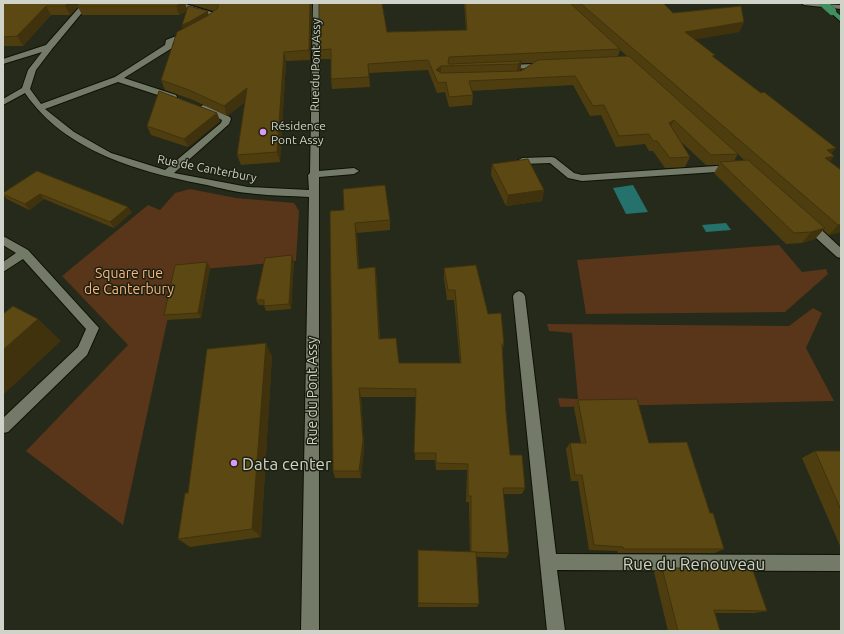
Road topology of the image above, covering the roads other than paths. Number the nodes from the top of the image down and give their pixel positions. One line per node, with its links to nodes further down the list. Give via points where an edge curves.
1 (87, 3): 8 (street)
2 (176, 3): 12 (street, via 218,15 199,28 169,42 169,46)
3 (316, 3): 22 (street, Rue du Pont Assy)
4 (804, 3): 6 (street)
5 (823, 3): 7 (main road, bridge)
6 (841, 7)
7 (841, 20)
8 (49, 47): 9 (street); 13 (street, via 32,70)
9 (3, 62)
10 (497, 68): 11 (street, via 538,66)
11 (524, 74)
12 (118, 79): 14 (street); 17 (street)
13 (26, 89): 15 (street); 17 (street, Rue de Canterbury)
14 (182, 100)
15 (3, 102)
16 (195, 105): 21 (street, via 227,119 225,124)
17 (39, 108): 21 (street, Rue de Canterbury, via 71,134 108,155)
18 (522, 161): 19 (street, via 552,160 571,176 582,178)
19 (740, 168)
20 (354, 171): 22 (street)
21 (166, 174): 23 (street, Rue de Canterbury, via 248,190)
22 (313, 175): 23 (street, Rue du Pont Assy)
23 (313, 194): 33 (street, Rue du Pont Assy)
24 (801, 218): 27 (street)
25 (3, 240): 26 (street)
26 (24, 252): 28 (street); 30 (street, via 93,328 83,351)
27 (841, 254)
28 (3, 268)
29 (519, 296): 31 (street)
30 (3, 427)
31 (548, 562): 32 (street, Rue du Renouveau); 34 (street)
32 (841, 564)
33 (310, 631)
34 (556, 631)

